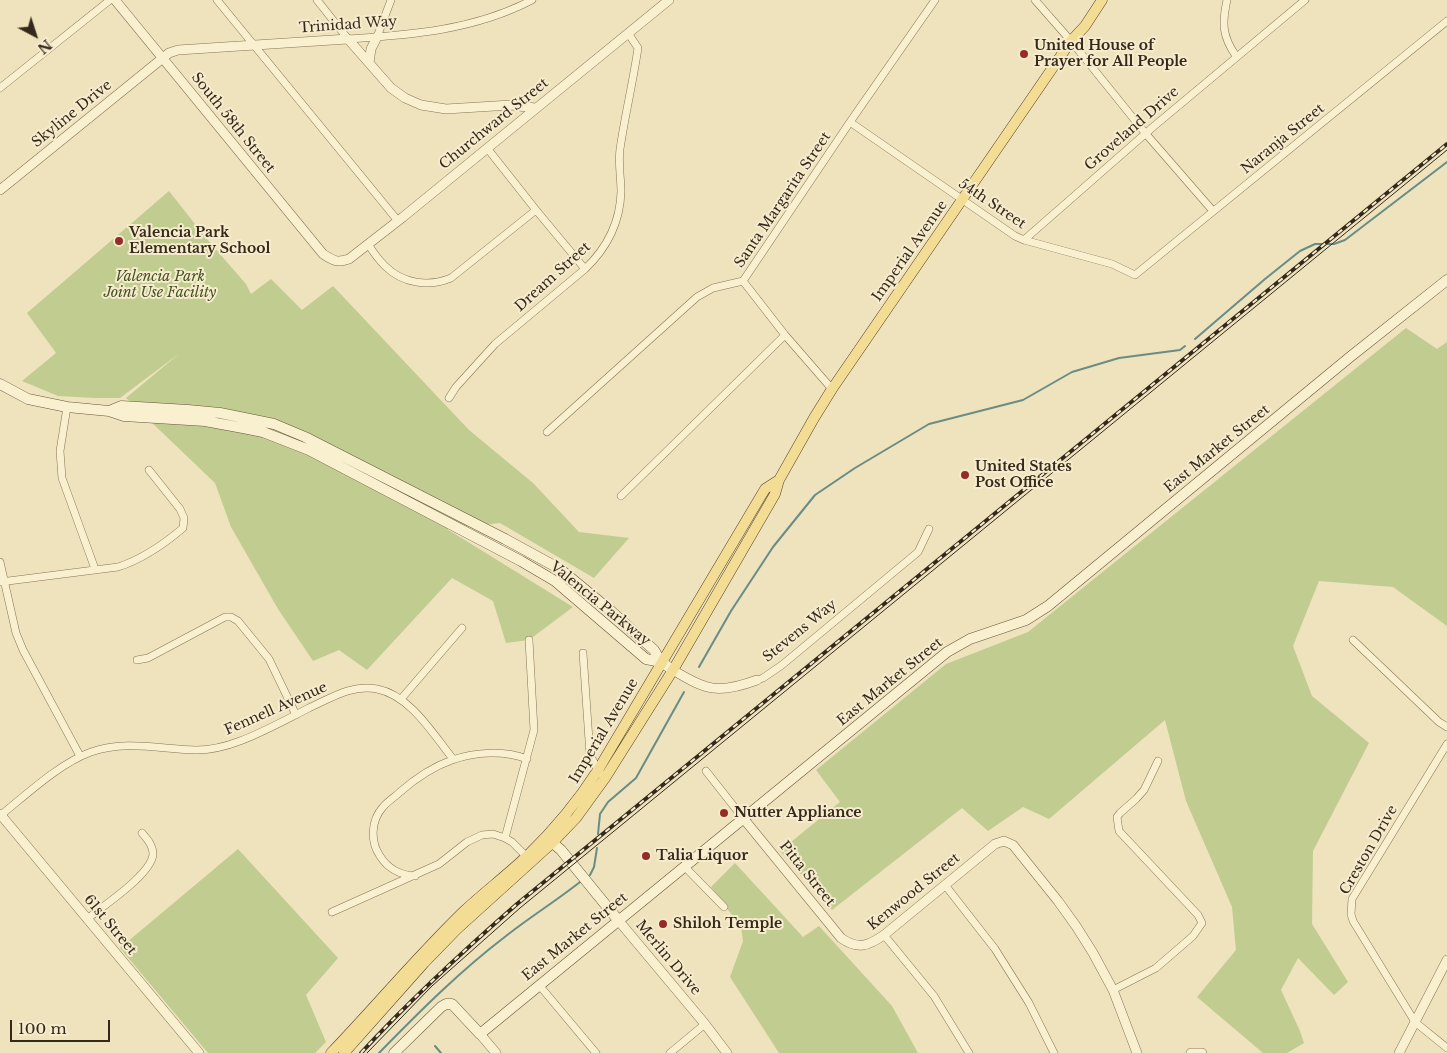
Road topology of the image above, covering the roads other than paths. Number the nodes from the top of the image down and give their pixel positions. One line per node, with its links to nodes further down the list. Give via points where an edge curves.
1 (110, 0): 23 (street)
2 (115, 0): 21 (street, South 58th Street)
3 (217, 0): 19 (street)
4 (317, 0): 17 (street)
5 (391, 0): 16 (street)
6 (532, 0): 16 (street, Trinidad Way, via 469,24 439,31)
7 (669, 0): 15 (street, Churchward Street)
8 (935, 0): 25 (street, Santa Margarita Street)
9 (1035, 0): 18 (street)
10 (1094, 0): 18 (main road, Imperial Avenue)
11 (1102, 0): 18 (main road, Imperial Avenue)
12 (1227, 0): 20 (street, via 1223,29)
13 (1305, 0): 20 (street, Groveland Drive)
14 (1447, 21): 31 (street, Naranja Street)
15 (628, 33): 24 (street, Churchward Street); 36 (street, Dream Street, via 638,48 619,152 619,208 607,242)
16 (377, 37): 17 (street, Trinidad Way); 22 (street)
17 (348, 39): 19 (street, Trinidad Way); 22 (street)
18 (1071, 41): 26 (street); 29 (main road, Imperial Avenue)
19 (254, 45): 21 (street, Trinidad Way, via 178,50); 32 (street)
20 (1236, 56): 26 (street, Groveland Drive)
21 (162, 58): 28 (street, Skyline Drive); 35 (street, South 58th Street, via 323,254)
22 (369, 63): 24 (street, via 398,93 429,107 511,105)
23 (0, 88)
24 (535, 108): 27 (street, Churchward Street)
25 (850, 122): 29 (street, 54th Street); 39 (street, Santa Margarita Street)
26 (1146, 134): 31 (street); 33 (street, Groveland Drive)
27 (487, 148): 30 (street); 32 (street, Churchward Street)
28 (0, 190)
29 (962, 200): 33 (street, 54th Street); 42 (main road, Imperial Avenue)
30 (536, 210): 34 (street, via 452,278 438,282 416,282 396,275); 36 (street)
31 (1213, 211): 37 (street, Naranja Street)
32 (398, 221): 34 (street, Churchward Street)
33 (1024, 240): 37 (street, 54th Street, via 1112,264)
34 (368, 244): 35 (street, Churchward Street, via 349,259)
35 (333, 261)
36 (585, 269): 43 (street, Dream Street, via 494,344)
37 (1135, 275)
38 (1447, 280): 72 (main road, East Market Street, via 1048,606 1026,620 970,639 947,652)
39 (743, 281): 40 (street); 45 (street, Santa Margarita Street, via 713,288 697,297)
40 (785, 335): 42 (street); 48 (street)
41 (0, 384): 44 (main road, Valencia Parkway, via 28,399)
42 (832, 389): 47 (main road, Imperial Avenue)
43 (449, 398)
44 (67, 407): 51 (street, via 60,450 62,478); 58 (main road, Valencia Parkway, via 110,411 121,406 188,410 274,424 560,569 654,650)
45 (547, 432)
46 (149, 470): 51 (street, via 180,509 184,518 182,528 133,563)
47 (778, 480): 58 (main road, Imperial Avenue, via 765,489); 59 (main road, Imperial Avenue, via 775,494)
48 (621, 496)
49 (929, 528): 60 (street, Stevens Way, via 918,552 782,665)
50 (0, 562): 52 (street)
51 (95, 569): 52 (street)
52 (2, 582): 65 (street, via 23,650)
53 (462, 628): 61 (street)
54 (529, 640): 67 (street, via 534,730)
55 (1352, 640): 63 (street)
56 (583, 653): 70 (street, via 590,755)
57 (136, 660): 62 (street, via 148,658 225,617 231,617 238,620 269,659)
58 (661, 662): 59 (main road, Stevens Way); 70 (main road, Imperial Avenue)
59 (673, 670): 60 (street, Stevens Way, via 705,687 727,689); 70 (main road, Imperial Avenue)
60 (757, 680)
61 (401, 698): 62 (street, Fennell Avenue, via 387,691 360,688); 66 (street)
62 (296, 715): 65 (street, Fennell Avenue, via 220,747 198,750 134,745 100,749)
63 (1447, 727)
64 (1447, 744): 89 (street, Creston Drive, via 1352,899 1353,921)
65 (80, 756): 71 (street, Fennell Avenue)
66 (453, 759): 67 (street, via 495,753); 78 (street, via 415,779 384,806 375,822 375,846 384,861 398,872)
67 (527, 759): 74 (street)
68 (1158, 761): 88 (street, via 1144,790 1117,818 1119,831 1202,924 1156,968)
69 (706, 771): 72 (street, Pitta Street)
70 (601, 774): 75 (main road, Imperial Avenue, via 576,818)
71 (0, 814): 82 (street, 61st Street)
72 (743, 818): 77 (main road, East Market Street); 85 (street, Pitta Street, via 841,938)
73 (142, 833): 82 (street, via 153,850 148,867)
74 (504, 838): 76 (street); 78 (street, via 493,834 477,836 439,864)
75 (549, 840): 76 (main road, Imperial Avenue); 83 (main road, Merlin Drive, via 561,850)
76 (529, 859): 93 (main road, Imperial Avenue, via 457,929)
77 (684, 866): 80 (street); 83 (main road, East Market Street)
78 (415, 876): 81 (street)
79 (945, 885): 84 (street, Kenwood Street); 88 (street, Kenwood Street, via 989,849 1001,842 1010,843 1076,926); 102 (street, via 995,949 1030,1003)
80 (724, 908)
81 (332, 912)
82 (87, 919): 94 (street, 61st Street)
83 (618, 920): 87 (main road, East Market Street); 90 (street, Merlin Drive)
84 (884, 935): 85 (street, Kenwood Street, via 866,945); 101 (street, via 934,996)
85 (851, 944)
86 (1447, 960): 89 (street)
87 (539, 985): 91 (main road, East Market Street); 98 (street)
88 (1113, 990): 103 (street)
89 (1415, 1022): 92 (street, Creston Drive); 106 (street)
90 (705, 1024): 99 (street); 100 (street, Merlin Drive)
91 (480, 1034): 96 (main road, via 452,1004 446,1004); 97 (street)
92 (1447, 1048)
93 (345, 1050): 95 (main road, Imperial Avenue)
94 (199, 1053)
95 (331, 1053)
96 (394, 1053)
97 (496, 1053)
98 (596, 1053)
99 (670, 1053)
100 (727, 1053)
101 (969, 1053)
102 (1054, 1053)
103 (1137, 1053)
104 (1191, 1053): 105 (street)
105 (1202, 1053)
106 (1399, 1053)

